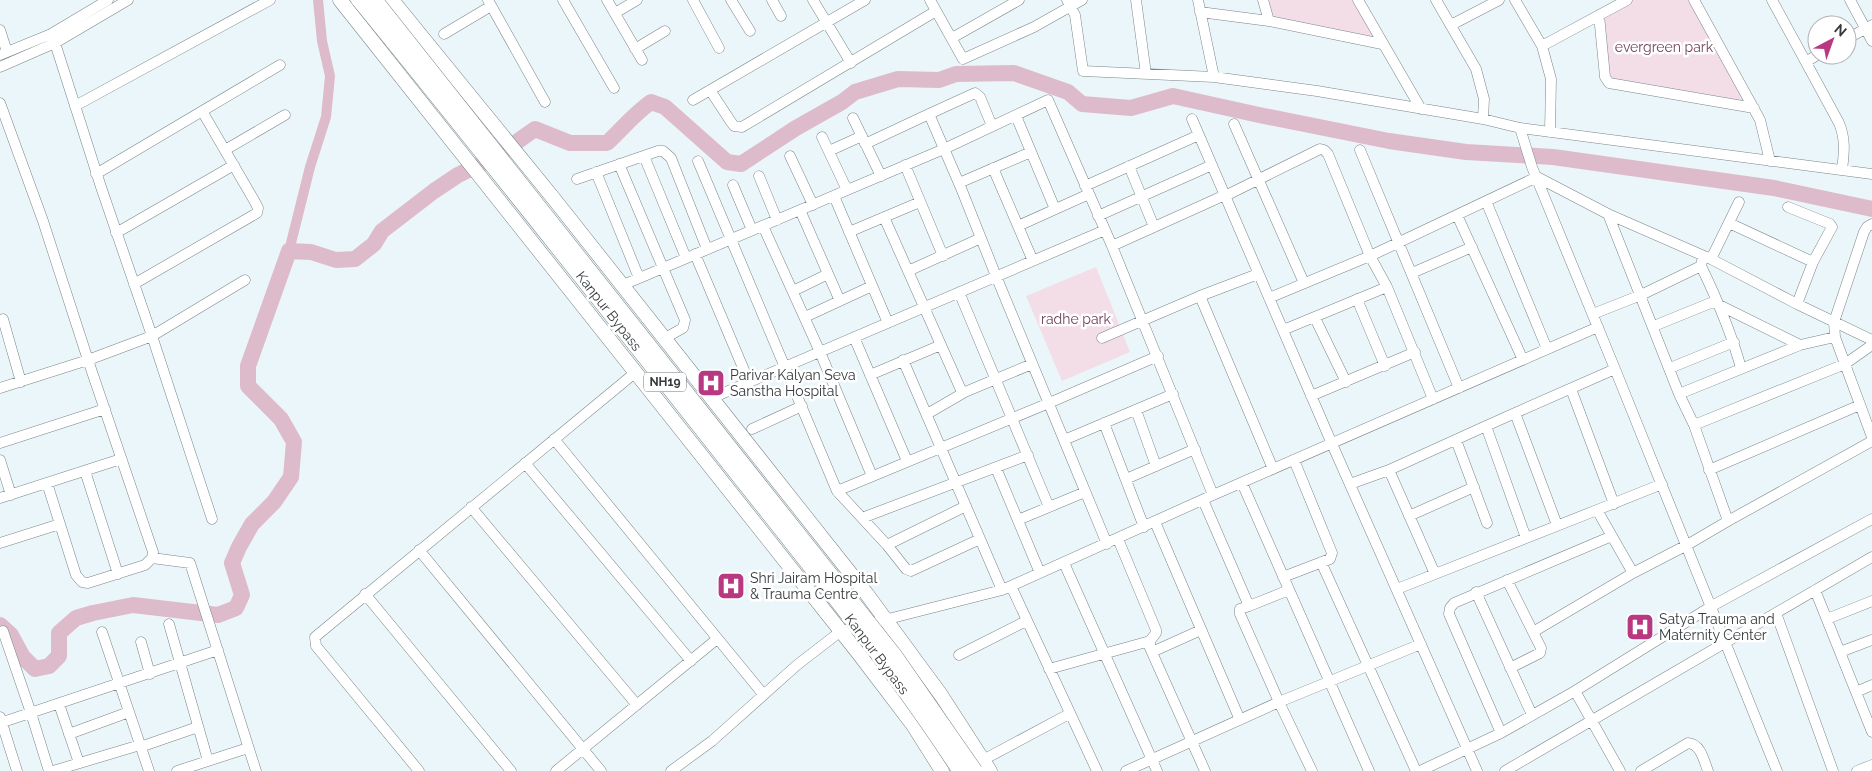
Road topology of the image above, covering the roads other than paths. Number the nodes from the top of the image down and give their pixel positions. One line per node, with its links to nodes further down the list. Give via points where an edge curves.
1 (108, 0): 45 (street)
2 (128, 0): 45 (street)
3 (270, 0): 65 (street)
4 (340, 0): 205 (main road)
5 (359, 0): 376 (highway, Kanpur Bypass / NH19, bridge, via 822,581 900,684)
6 (374, 0): 364 (highway, Kanpur Bypass / NH19, bridge)
7 (392, 0): 158 (main road)
8 (563, 0): 60 (street)
9 (607, 0): 33 (street)
10 (638, 0): 33 (street)
11 (692, 0): 50 (street)
12 (731, 0): 42 (street)
13 (772, 0): 35 (street)
14 (814, 0): 37 (street)
15 (865, 0): 37 (street)
16 (1019, 0): 46 (street)
17 (1082, 0): 30 (street)
18 (1136, 0): 58 (street)
19 (1198, 0): 32 (street)
20 (1263, 0): 36 (street)
21 (1358, 0): 48 (street)
22 (1436, 0): 38 (street)
23 (1499, 0): 38 (street)
24 (1516, 0): 49 (street)
25 (1627, 0): 34 (street)
26 (1694, 0): 66 (street)
27 (1772, 0): 54 (street)
28 (1850, 0): 39 (street)
29 (489, 3): 43 (street); 63 (street)
30 (1069, 3): 46 (street, via 1034,27 963,59); 58 (street, via 1075,15 1083,72)
31 (935, 4): 46 (street); 55 (street)
32 (1200, 12): 36 (street); 59 (street)
33 (615, 13): 51 (street)
34 (1598, 15): 49 (street); 66 (street, via 1604,77 1609,83)
35 (781, 16)
36 (1269, 21): 48 (street)
37 (826, 22): 55 (street); 61 (street)
38 (1451, 25): 74 (street, via 1476,69 1484,99)
39 (1869, 27): 44 (street); 47 (street)
40 (0, 30): 52 (street)
41 (665, 31): 51 (street)
42 (750, 31)
43 (444, 34)
44 (1857, 34)
45 (53, 38): 52 (street); 57 (street); 65 (street)
46 (952, 38)
47 (1872, 41)
48 (1382, 44): 67 (street)
49 (1542, 46): 78 (street, via 1551,79)
50 (719, 48)
51 (635, 49): 53 (street)
52 (3, 54)
53 (642, 60)
54 (1806, 62): 99 (street, via 1844,134)
55 (851, 63): 61 (street, via 742,127 734,126)
56 (280, 65): 68 (street)
57 (0, 67)
58 (1146, 74): 59 (street)
59 (1214, 77): 67 (street)
60 (614, 88)
61 (710, 90): 62 (street)
62 (693, 100)
63 (545, 102)
64 (0, 103): 79 (street)
65 (75, 106): 101 (street)
66 (1754, 108): 92 (street, via 1764,131)
67 (1421, 109): 74 (street)
68 (202, 111): 85 (street); 101 (street)
69 (929, 114): 76 (street, via 975,93 980,97); 83 (street); 84 (street)
70 (285, 115): 85 (street)
71 (1016, 116): 76 (street); 88 (street); 111 (street, via 1048,100)
72 (853, 118): 83 (street)
73 (1192, 119): 80 (street)
74 (1483, 119): 77 (street)
75 (1234, 124): 107 (street)
76 (992, 126): 84 (street)
77 (1520, 128): 78 (street); 105 (street)
78 (1550, 132): 92 (street)
79 (11, 133): 81 (street); 195 (street)
80 (1199, 135): 96 (street); 97 (street)
81 (0, 137)
82 (822, 137): 87 (street)
83 (864, 140): 87 (street); 104 (street)
84 (944, 149): 95 (street); 108 (street)
85 (224, 150): 94 (street)
86 (1360, 150): 138 (street)
87 (829, 151): 110 (street)
88 (1031, 152): 98 (street); 121 (street)
89 (644, 156): 93 (street); 141 (street, via 663,151 670,158); 142 (street)
90 (790, 156): 118 (street)
91 (698, 161): 137 (street)
92 (1770, 161): 99 (street)
93 (619, 164): 100 (street); 148 (street)
94 (234, 165): 135 (street); 157 (street, via 256,202 257,212)
95 (905, 165): 104 (street); 116 (street)
96 (1212, 165): 113 (street); 114 (street)
97 (1129, 166): 111 (street); 114 (street)
98 (993, 168): 108 (street); 130 (street)
99 (1842, 170): 102 (street)
100 (596, 172): 106 (street); 154 (street)
101 (96, 174): 135 (street)
102 (1872, 174)
103 (759, 176): 126 (street)
104 (881, 176): 110 (street)
105 (1536, 177): 115 (street); 122 (street); 171 (street)
106 (577, 179)
107 (1259, 180): 113 (street); 144 (street, via 1320,149 1324,150); 156 (street)
108 (959, 183): 136 (street)
109 (733, 185): 132 (street)
110 (847, 190): 112 (street)
111 (1087, 190): 121 (street); 124 (street)
112 (834, 196): 118 (street); 134 (street)
113 (1225, 196): 131 (street); 152 (street)
114 (1141, 197): 124 (street); 131 (street)
115 (1486, 201): 123 (street); 191 (street)
116 (920, 202): 125 (street); 143 (street)
117 (1738, 202): 127 (street)
118 (813, 205): 120 (street)
119 (1788, 206): 147 (street, via 1832,225)
120 (800, 210): 126 (street); 151 (street)
121 (1055, 210): 130 (street)
122 (1608, 214): 146 (street); 163 (street)
123 (1457, 215): 138 (street); 140 (street)
124 (1098, 216): 133 (street)
125 (884, 217): 134 (street); 149 (street)
126 (778, 220): 129 (street)
127 (1729, 223): 146 (street); 147 (street)
128 (1872, 224): 176 (street, via 1864,232)
129 (763, 226): 132 (street); 161 (street)
130 (1018, 226): 145 (street)
131 (1154, 227): 139 (street)
132 (752, 230): 137 (street)
133 (1105, 230): 139 (street); 145 (street)
134 (849, 232): 159 (street)
135 (116, 233): 157 (street)
136 (981, 238): 143 (street); 153 (street)
137 (730, 240): 141 (street); 201 (street)
138 (1399, 242): 144 (street); 150 (street)
139 (1112, 246): 175 (street)
140 (1472, 247): 150 (street); 197 (street)
141 (707, 250): 142 (street)
142 (690, 256): 148 (street); 209 (street)
143 (943, 256): 149 (street)
144 (1370, 256): 156 (street); 160 (street)
145 (1033, 260): 153 (street)
146 (1705, 260): 163 (street); 168 (street); 169 (street)
147 (1813, 262): 169 (street)
148 (662, 268): 154 (street); 184 (street, via 685,320 683,328)
149 (908, 271): 170 (street)
150 (1412, 273): 212 (street)
151 (828, 274): 161 (street); 167 (street)
152 (1258, 274): 164 (street); 165 (street)
153 (996, 276): 162 (street); 198 (street)
154 (639, 278): 158 (street)
155 (245, 280): 181 (street)
156 (1304, 283): 165 (street)
157 (134, 284): 181 (street)
158 (622, 285): 184 (main road)
159 (872, 286): 167 (street); 177 (street)
160 (1387, 287): 166 (street); 193 (street)
161 (793, 291): 173 (street)
162 (959, 292): 170 (street); 207 (street)
163 (1641, 295): 171 (street); 178 (street)
164 (1200, 296): 175 (street); 248 (street)
165 (1269, 298): 180 (street)
166 (1357, 299): 174 (street); 200 (street)
167 (840, 301): 173 (street)
168 (1720, 304): 178 (street, via 1713,302); 187 (street); 190 (street)
169 (1796, 304): 176 (street)
170 (924, 307): 177 (street); 188 (street)
171 (1593, 314): 179 (street)
172 (1, 316): 208 (street)
173 (805, 318): 192 (street)
174 (1314, 318): 180 (street); 210 (street)
175 (1143, 320): 185 (street); 194 (street)
176 (1834, 322): 183 (street); 186 (street)
177 (888, 323): 182 (street)
178 (1654, 326): 202 (street)
179 (1598, 327): 191 (street); 204 (street)
180 (1283, 330): 217 (street)
181 (152, 336): 195 (street); 273 (street)
182 (854, 337): 192 (street); 206 (street)
183 (1835, 337): 190 (street); 199 (street)
184 (665, 338): 218 (main road)
185 (1102, 338)
186 (1872, 340)
187 (1734, 342): 202 (street); 203 (street)
188 (941, 345): 196 (street); 214 (street, via 961,390)
189 (1872, 345): 199 (street)
190 (1800, 346): 203 (street)
191 (1547, 349): 197 (street)
192 (820, 352): 201 (street); 252 (street)
193 (1415, 352): 200 (street); 219 (street)
194 (1158, 356): 215 (street); 220 (street)
195 (88, 360): 208 (street); 223 (street)
196 (903, 360): 206 (street); 226 (street)
197 (1523, 360): 212 (street)
198 (1032, 364): 207 (street); 220 (street)
199 (1845, 364): 221 (street); 229 (street)
200 (1385, 366): 210 (street)
201 (786, 367): 209 (street); 222 (street)
202 (1670, 368): 216 (street)
203 (1741, 368): 216 (street)
204 (1615, 369): 213 (street); 258 (street)
205 (636, 372): 233 (street); 317 (main road)
206 (870, 374): 244 (street)
207 (996, 379): 214 (street); 227 (street)
208 (21, 382): 211 (street)
209 (749, 382): 218 (street)
210 (1346, 382): 217 (street)
211 (0, 388)
212 (1459, 388): 219 (street)
213 (1571, 389): 225 (street); 266 (street)
214 (965, 392): 226 (street)
215 (1173, 394): 224 (street); 239 (street)
216 (1679, 394): 229 (street)
217 (1311, 396): 237 (street)
218 (712, 398): 312 (main road)
219 (1433, 399): 237 (street)
220 (1048, 403): 227 (street); 234 (street)
221 (1860, 405): 232 (street); 250 (street)
222 (802, 406): 231 (street); 260 (street)
223 (105, 409): 236 (street); 241 (street)
224 (1136, 410): 228 (street); 246 (street)
225 (1515, 413): 230 (street); 280 (street)
226 (927, 414): 238 (street)
227 (1013, 418): 238 (street); 240 (street)
228 (1104, 423): 234 (street); 253 (street)
229 (1694, 425): 250 (street)
230 (1486, 426): 235 (street); 283 (street)
231 (752, 429)
232 (1872, 436): 276 (street)
233 (554, 439): 245 (street); 320 (street)
234 (1064, 440): 261 (street)
235 (1456, 440): 249 (street); 259 (street)
236 (0, 443)
237 (1332, 444): 243 (street); 257 (street)
238 (941, 447): 244 (street); 254 (street)
239 (1195, 449): 246 (street); 263 (street)
240 (1028, 455): 247 (street); 269 (street)
241 (121, 459): 251 (street); 292 (street, via 153,552)
242 (0, 460): 262 (street)
243 (1294, 460): 248 (street); 293 (street, via 1332,553 1330,559)
244 (907, 461): 252 (street)
245 (525, 463): 268 (street); 330 (street)
246 (1156, 466): 253 (street)
247 (996, 468): 254 (street); 275 (street)
248 (1274, 470): 256 (street)
249 (1389, 470): 257 (street); 271 (street)
250 (1709, 470): 276 (street)
251 (85, 471): 255 (street); 297 (street)
252 (872, 476): 260 (street)
253 (1126, 479): 281 (street)
254 (955, 482): 267 (street); 272 (street)
255 (47, 483): 262 (street); 279 (street)
256 (1242, 483): 263 (street); 299 (street)
257 (1350, 484): 302 (street)
258 (1662, 484): 266 (street); 289 (street)
259 (1474, 488): 271 (street); 278 (street)
260 (837, 491): 272 (street)
261 (1086, 492): 269 (street); 287 (street)
262 (11, 495): 264 (street)
263 (1213, 495): 265 (street)
264 (0, 498)
265 (1203, 500): 277 (street); 308 (street)
266 (1614, 504): 270 (street)
267 (966, 506): 284 (street); 288 (street)
268 (471, 507): 290 (street); 344 (street)
269 (1049, 507): 275 (street)
270 (1597, 510): 280 (street); 282 (street)
271 (1409, 516): 298 (street)
272 (862, 518): 288 (street)
273 (212, 519)
274 (1872, 519): 309 (street)
275 (1018, 520): 295 (street)
276 (1728, 521): 289 (street)
277 (1155, 522): 281 (street); 315 (street)
278 (1487, 523)
279 (60, 524): 286 (street); 297 (street, via 76,575 82,582)
280 (1557, 526): 283 (street)
281 (1144, 527): 285 (street)
282 (1612, 536): 296 (street); 300 (street)
283 (1526, 538): 298 (street)
284 (980, 539): 288 (street, via 911,571); 301 (street)
285 (1118, 539): 287 (street); 325 (street, via 1156,630)
286 (0, 543)
287 (1107, 544): 294 (street)
288 (886, 545)
289 (1687, 545): 296 (street); 309 (street)
290 (419, 550): 306 (street); 359 (street)
291 (1872, 557): 304 (street)
292 (152, 558): 297 (street, via 146,565); 326 (street, via 190,563)
293 (1321, 562): 299 (street); 332 (street)
294 (1064, 563): 295 (street); 328 (street)
295 (1040, 573): 301 (street)
296 (1633, 573): 319 (street)
297 (118, 574)
298 (1435, 574): 302 (street)
299 (1283, 577): 303 (street)
300 (1507, 580): 305 (street); 319 (street)
301 (1006, 588): 312 (street); 313 (street)
302 (1397, 589): 324 (street)
303 (1290, 590): 308 (street); 336 (street)
304 (1815, 590): 310 (street); 311 (street)
305 (1476, 592): 333 (street); 354 (street, via 1454,603 1450,614)
306 (365, 594): 370 (street, via 315,637 316,646); 371 (street)
307 (1872, 602): 311 (street)
308 (1249, 606): 342 (street, via 1240,609 1240,614)
309 (1712, 606): 323 (street); 339 (street)
310 (1776, 613): 323 (street); 391 (street)
311 (1827, 619): 327 (street)
312 (884, 620): 317 (street); 364 (main road, via 941,695)
313 (1026, 620): 329 (street); 334 (street)
314 (169, 624): 331 (street)
315 (1201, 630): 325 (street); 349 (street)
316 (3, 631): 346 (street)
317 (841, 631): 341 (street); 375 (main road, via 913,725)
318 (102, 632): 337 (street)
319 (1533, 632): 333 (street, via 1541,644 1540,653)
320 (717, 640): 330 (street); 341 (street)
321 (1872, 640): 327 (street)
322 (141, 642): 335 (street)
323 (1726, 642): 351 (street); 390 (street)
324 (1421, 644): 332 (street); 360 (street)
325 (1151, 646): 328 (street); 356 (street)
326 (218, 650): 331 (street); 358 (street)
327 (1840, 652): 340 (street)
328 (1104, 653): 334 (street); 361 (street)
329 (958, 656)
330 (691, 661): 344 (street)
331 (180, 663): 335 (street); 352 (street)
332 (1368, 666): 336 (street); 383 (street)
333 (1510, 668): 348 (street)
334 (1048, 670): 347 (street)
335 (150, 674): 337 (street)
336 (1330, 682): 342 (street); 382 (street)
337 (119, 684): 343 (street); 345 (street)
338 (1872, 685): 340 (street)
339 (1575, 691): 348 (street); 351 (street)
340 (1856, 692): 353 (street)
341 (763, 694): 374 (street, via 712,741)
342 (1279, 702): 349 (street); 381 (street)
343 (59, 704): 346 (street); 355 (street)
344 (637, 705): 359 (street)
345 (129, 712): 355 (street); 357 (street)
346 (31, 713): 350 (street); 366 (street)
347 (1069, 714): 364 (street); 377 (street)
348 (1532, 715): 354 (street)
349 (1240, 720): 356 (street)
350 (1, 721): 365 (street)
351 (1592, 721): 386 (street); 387 (street)
352 (198, 727): 357 (street); 362 (street)
353 (1871, 728)
354 (1501, 733): 360 (street)
355 (69, 734): 363 (street)
356 (1191, 742): 361 (street); 380 (street)
357 (140, 745): 363 (street); 367 (street)
358 (248, 748): 362 (street); 369 (street)
359 (583, 749): 372 (street); 373 (street)
360 (1467, 750): 384 (street); 385 (street)
361 (1152, 760): 378 (street); 379 (street)
362 (208, 761): 368 (street)
363 (79, 763): 366 (street)
364 (982, 767)
365 (17, 771)
366 (51, 771)
367 (149, 771)
368 (178, 771)
369 (256, 771)
370 (419, 771)
371 (511, 771)
372 (556, 771)
373 (601, 771)
374 (671, 771)
375 (942, 771)
376 (960, 771)
377 (1097, 771)
378 (1126, 771)
379 (1157, 771)
380 (1205, 771)
381 (1312, 771)
382 (1369, 771)
383 (1416, 771)
384 (1420, 771)
385 (1478, 771)
386 (1505, 771)
387 (1620, 771)
388 (1640, 771): 389 (street, via 1695,741)
389 (1708, 771)
390 (1778, 771)
391 (1833, 771)

